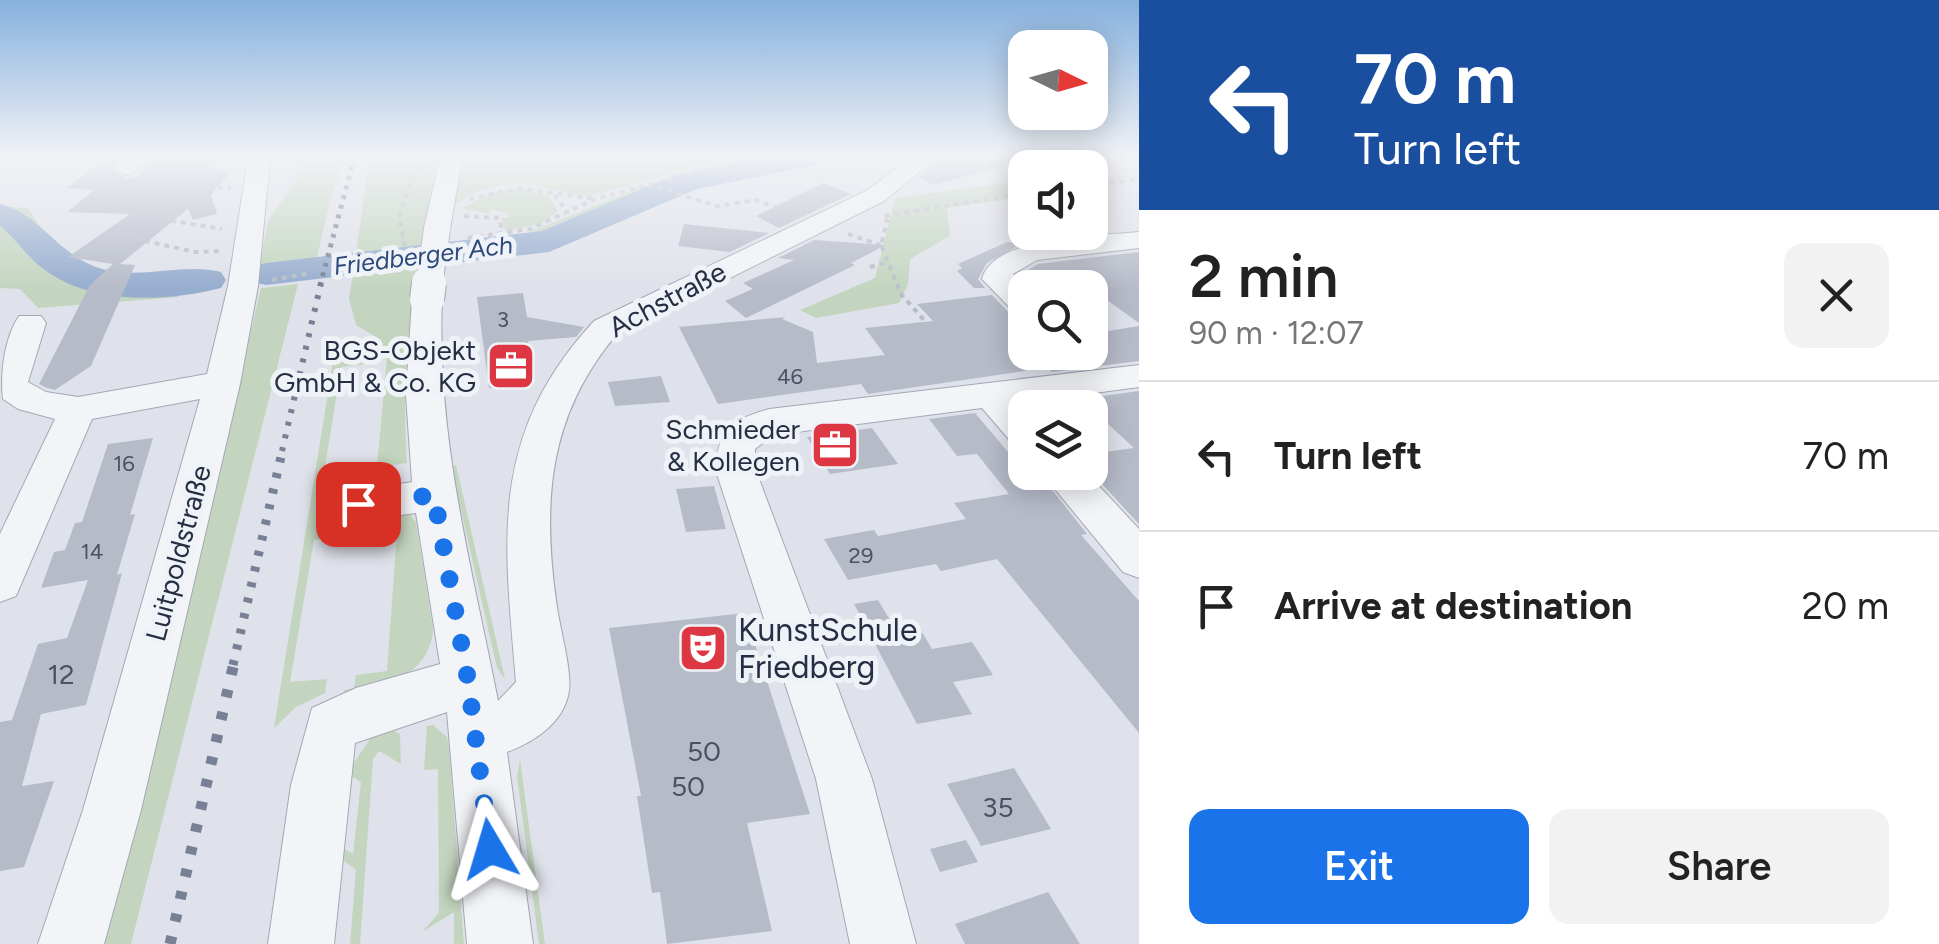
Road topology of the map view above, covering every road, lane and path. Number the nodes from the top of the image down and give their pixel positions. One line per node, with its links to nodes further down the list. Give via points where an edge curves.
1 (254, 202): 24 (street, Luitpoldstraße)
2 (404, 202): 21 (path, via 399,217)
3 (443, 202): 39 (street, bridge, via 421,371)
4 (560, 202): 11 (path)
5 (589, 202): 11 (path)
6 (700, 202): 7 (path)
7 (743, 202)
8 (762, 202): 14 (path)
9 (863, 202): 14 (street, Achstraße)
10 (969, 202): 25 (path, via 883,216)
11 (568, 212): 16 (path)
12 (469, 216): 16 (path, via 499,218)
13 (161, 219): 15 (path)
14 (821, 224): 43 (street, Achstraße, via 662,296 606,328 575,362 541,434 530,477 529,568 543,690 520,720)
15 (222, 229)
16 (503, 234): 17 (path)
17 (468, 238)
18 (135, 239): 24 (path)
19 (1139, 240): 20 (street)
20 (1108, 243)
21 (405, 245)
22 (1108, 248): 27 (street)
23 (1048, 250): 30 (street, via 999,270 996,279)
24 (247, 262): 33 (street, Luitpoldstraße)
25 (885, 263): 26 (path); 34 (path, via 901,294)
26 (870, 268)
27 (1139, 268)
28 (353, 269): 29 (path)
29 (392, 271)
30 (1008, 290)
31 (30, 323): 35 (street, via 10,383 31,402)
32 (1119, 379): 34 (street); 36 (street)
33 (222, 384): 35 (street); 44 (street, Luitpoldstraße)
34 (990, 395): 37 (street); 47 (street, via 752,428 736,446 734,458 757,499 844,780)
35 (78, 410): 42 (street)
36 (1139, 410)
37 (1008, 415)
38 (1077, 490): 41 (street)
39 (434, 495): 40 (street); 43 (street)
40 (358, 504)
41 (1139, 559)
42 (0, 582)
43 (472, 708): 45 (street, Achstraße, via 387,704 331,727); 46 (street)
44 (71, 944)
45 (301, 944)
46 (500, 944)
47 (883, 944)

